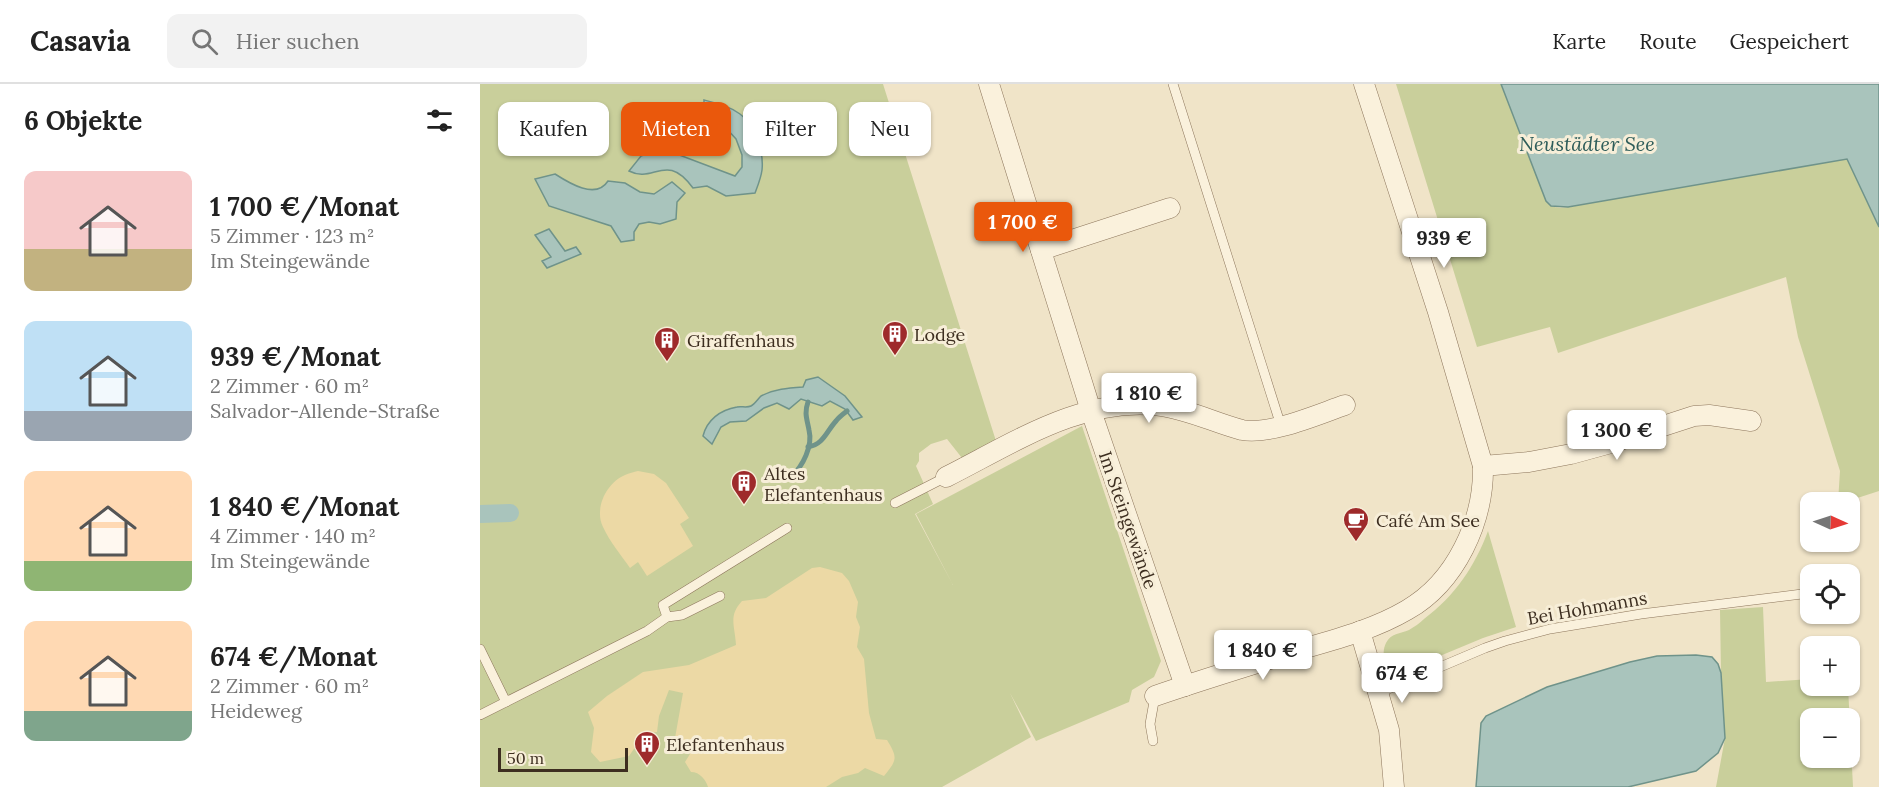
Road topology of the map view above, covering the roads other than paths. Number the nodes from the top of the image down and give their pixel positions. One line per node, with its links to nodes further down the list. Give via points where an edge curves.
1 (988, 84): 5 (street, Im Steingewände)
2 (1173, 84): 9 (lane)
3 (1364, 84): 10 (street)
4 (1170, 208): 5 (street)
5 (1041, 250): 7 (street, Im Steingewände)
6 (1345, 405): 9 (street)
7 (1091, 411): 9 (street, via 1154,405 1246,431); 11 (street, via 1065,418); 19 (street, Im Steingewände)
8 (1751, 421): 10 (street, via 1698,415 1571,454)
9 (1281, 426)
10 (1483, 466): 17 (street, via 1476,518 1466,545 1451,568 1409,609)
11 (946, 477): 12 (lane)
12 (895, 503)
13 (787, 528): 16 (lane, via 663,605)
14 (1800, 595): 20 (lane, Bei Hohmanns, via 1550,628 1485,648)
15 (720, 596): 16 (lane, via 682,615)
16 (667, 617): 22 (lane, via 647,632)
17 (1360, 631): 19 (street); 20 (street)
18 (480, 649): 22 (lane)
19 (1185, 686): 21 (street)
20 (1379, 693): 25 (street, via 1391,739)
21 (1155, 696): 24 (lane, via 1150,724)
22 (506, 702): 23 (lane)
23 (480, 716)
24 (1153, 741)
25 (1394, 787)

